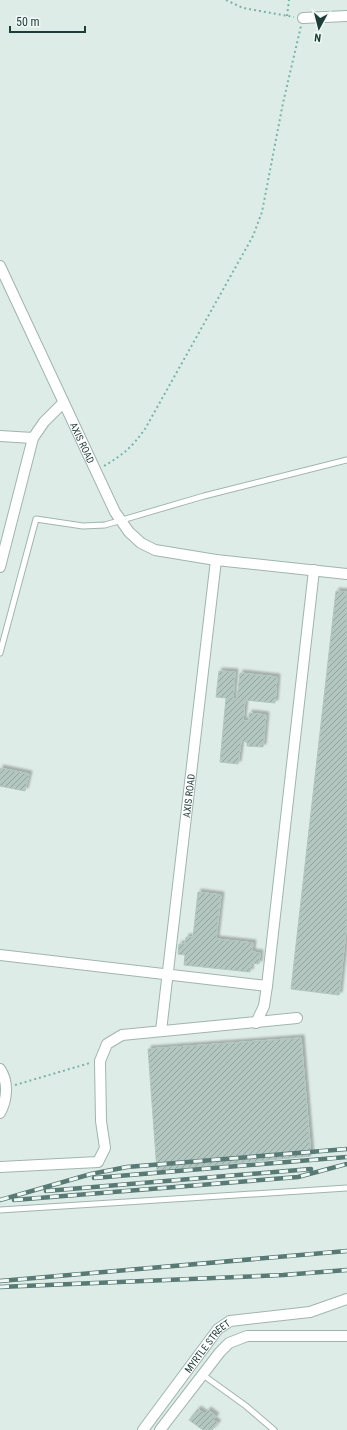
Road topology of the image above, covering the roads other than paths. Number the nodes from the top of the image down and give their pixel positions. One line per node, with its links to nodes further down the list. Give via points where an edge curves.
1 (347, 16): 2 (street)
2 (303, 18)
3 (0, 266): 4 (street, AXIS ROAD)
4 (63, 403): 6 (street, via 44,422); 8 (street, AXIS ROAD)
5 (0, 436): 6 (street)
6 (33, 438): 10 (street)
7 (347, 460): 8 (lane, via 204,496)
8 (120, 521): 9 (street, AXIS ROAD, via 141,543 155,550); 13 (lane, via 83,526 36,519)
9 (216, 560): 11 (street, AXIS ROAD); 15 (street, AXIS ROAD)
10 (0, 567)
11 (314, 570): 12 (street, AXIS ROAD); 16 (street)
12 (347, 574)
13 (0, 653)
14 (0, 955): 15 (street)
15 (166, 975): 16 (street); 19 (street, AXIS ROAD)
16 (267, 986): 18 (street, via 264,1006)
17 (298, 1018): 18 (street)
18 (256, 1023): 19 (street)
19 (161, 1031): 22 (street, via 122,1035 107,1044 100,1061 101,1121 106,1148 98,1162)
20 (0, 1069): 21 (street, via 7,1088)
21 (0, 1113)
22 (0, 1167)
23 (347, 1188): 24 (lane)
24 (0, 1210)
25 (347, 1300): 28 (street, MYRTLE STREET, via 310,1312 230,1321 218,1329)
26 (347, 1336): 27 (street, via 238,1338 220,1352)
27 (203, 1375): 29 (street); 30 (lane)
28 (143, 1430)
29 (160, 1430)
30 (274, 1430)

